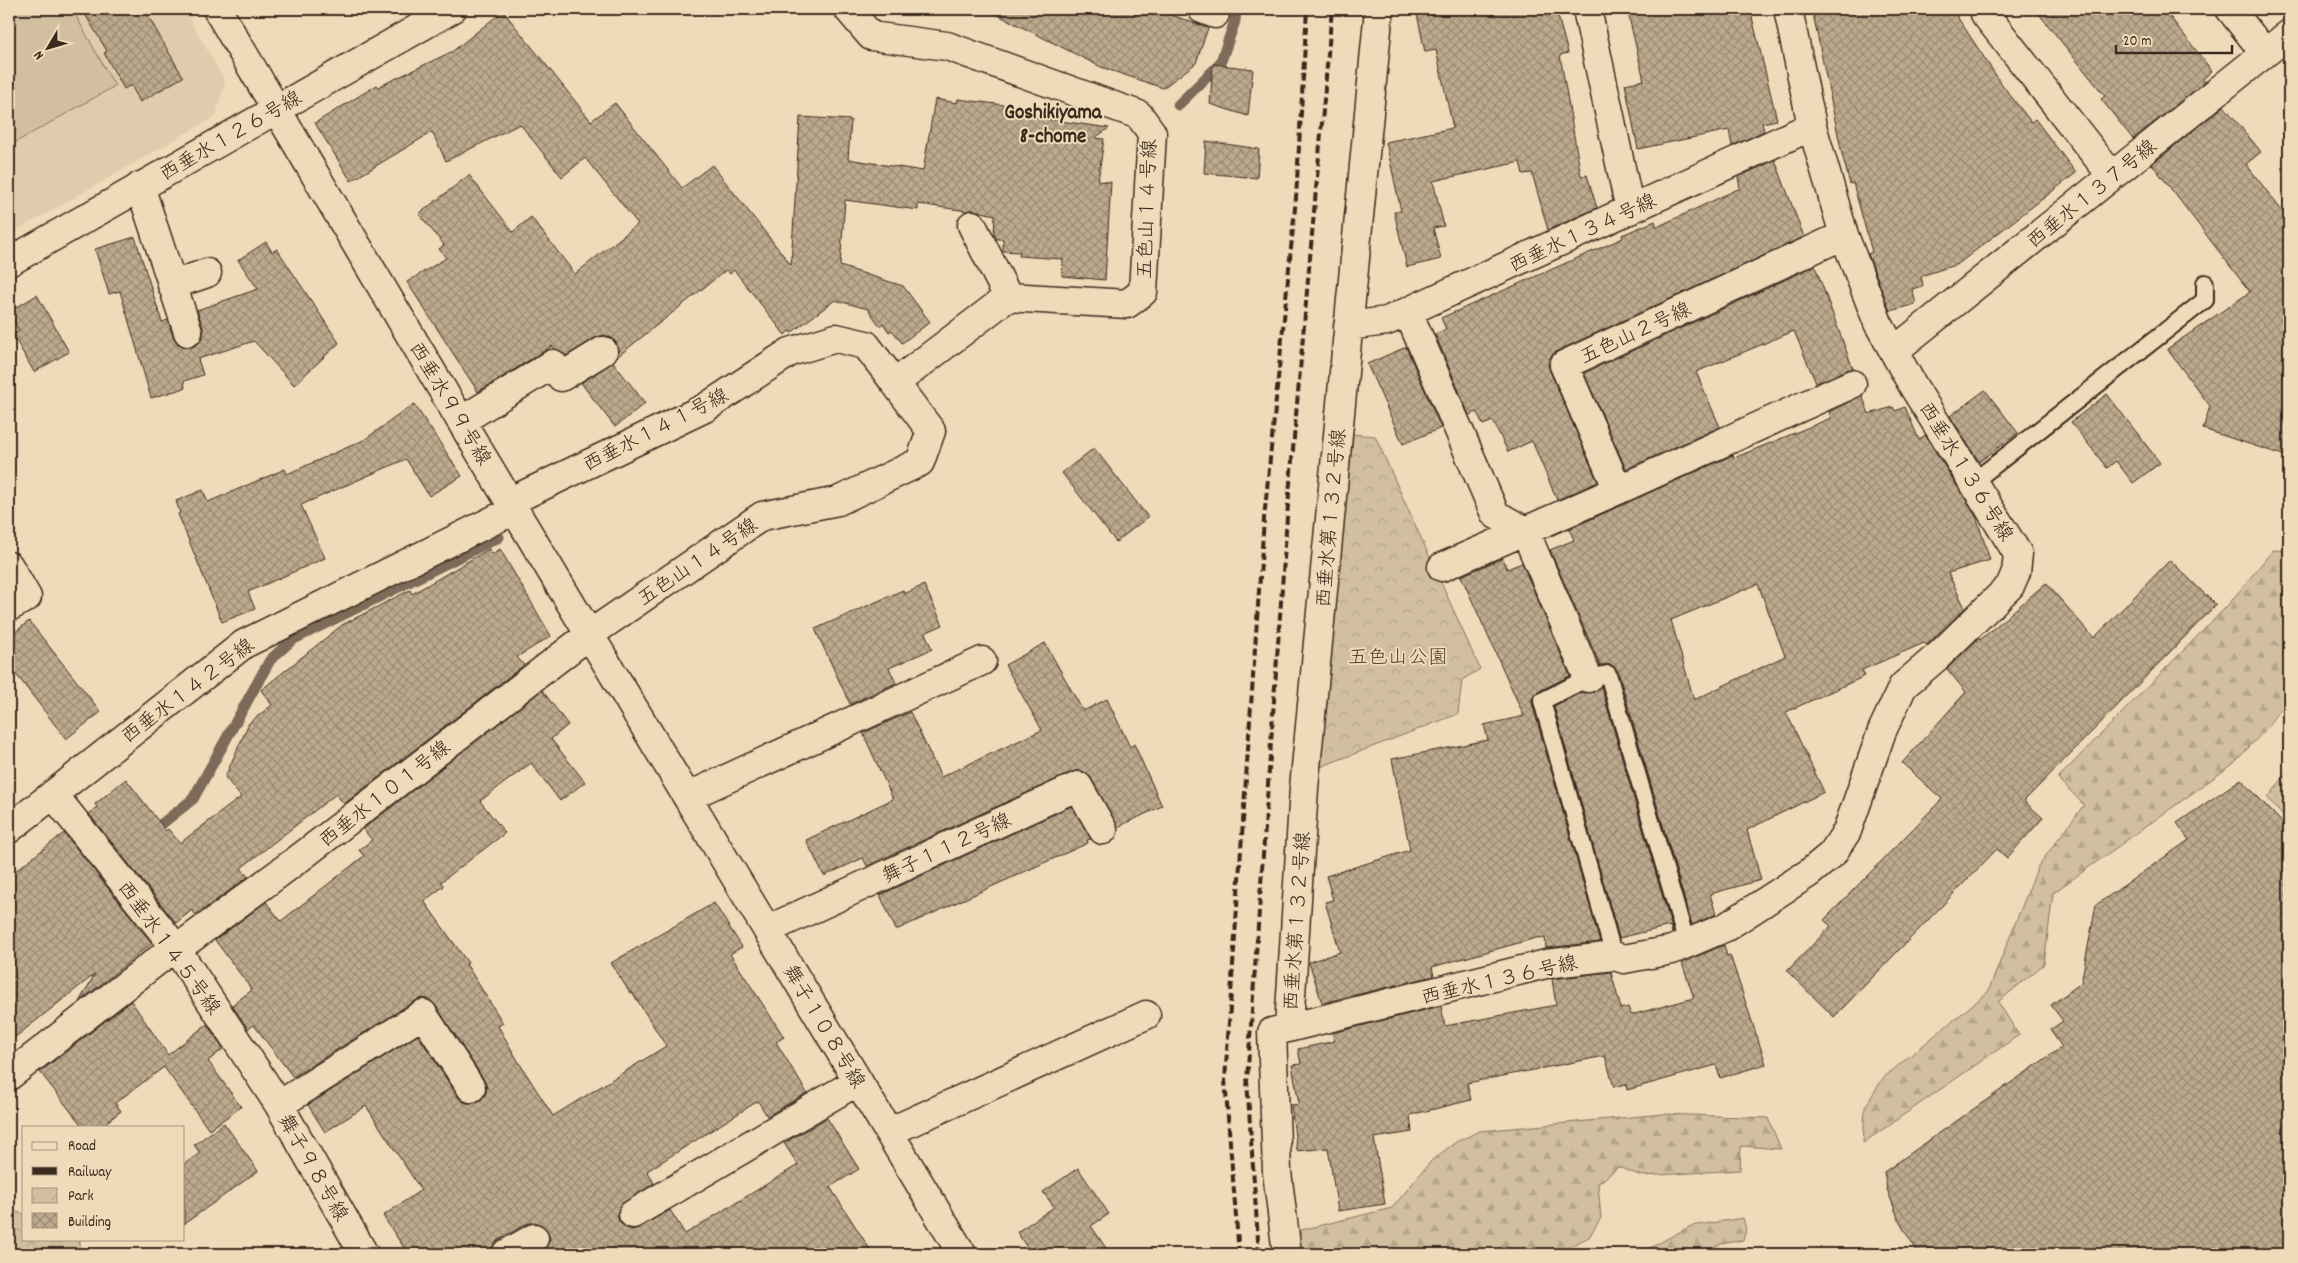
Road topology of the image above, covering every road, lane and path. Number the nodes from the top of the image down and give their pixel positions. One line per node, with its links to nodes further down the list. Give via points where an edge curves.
1 (217, 9): 11 (street, 西垂水９９号線)
2 (452, 9): 11 (street, 西垂水１２６号線)
3 (848, 9): 22 (street, 五色山１４号線, via 871,36 947,46 1139,115 1152,133 1142,292 1127,304)
4 (1379, 9): 24 (street, 西垂水第１３２号線)
5 (1587, 9): 15 (street)
6 (1788, 9): 12 (street, 西垂水１３６号線)
7 (1984, 9): 13 (street)
8 (2230, 9): 10 (street)
9 (2289, 34): 10 (street, 西垂水１３７号線)
10 (2265, 53): 13 (street, 西垂水１３７号線)
11 (275, 108): 14 (street, 西垂水１２６号線); 30 (street, 西垂水９９号線)
12 (1812, 126): 15 (street, 西垂水１３４号線); 17 (street, 西垂水１３６号線)
13 (2112, 176): 27 (street, 西垂水１３７号線)
14 (140, 186): 18 (street, 西垂水１２６号線); 21 (street)
15 (1630, 210): 23 (street, 西垂水１３４号線)
16 (972, 225): 22 (street)
17 (1844, 235): 27 (street, 西垂水１３６号線); 32 (street, 五色山２号線, via 1564,365)
18 (9, 262)
19 (207, 273): 21 (street)
20 (2205, 283): 31 (lane, via 2205,300)
21 (172, 285): 25 (street)
22 (1008, 297): 28 (street)
23 (1408, 312): 24 (street, 西垂水１３４号線, via 1387,321); 34 (street, via 1495,514)
24 (1348, 326): 50 (street, 西垂水第１３２号線, via 1304,788)
25 (188, 332)
26 (603, 351): 30 (street, via 561,377 553,364)
27 (1893, 361): 31 (street, 西垂水１３６号線)
28 (895, 383): 33 (street, 西垂水１４１号線, via 866,345 836,338 790,352 705,408); 38 (street, 五色山１４号線, via 931,431 920,462 838,501 762,516)
29 (1852, 384): 32 (street)
30 (461, 421): 33 (street, 西垂水９９号線)
31 (1973, 482): 46 (street, 西垂水１３６号線, via 2018,554 2010,586 1903,686 1882,731 1847,831 1832,854 1753,911)
32 (1618, 490): 34 (street)
33 (513, 505): 38 (street, 西垂水９９号線); 41 (street, 西垂水１４２号線, via 244,644)
34 (1525, 531): 36 (street); 40 (street)
35 (9, 566): 37 (street, via 28,597)
36 (1442, 567)
37 (9, 607)
38 (590, 634): 42 (street, 西垂水９９号線); 47 (street, 西垂水１０１号線, via 301,857)
39 (982, 661): 42 (street)
40 (1588, 678): 46 (lane, via 1608,674); 48 (lane, via 1542,701)
41 (54, 794): 43 (street, 西垂水１４２号線); 47 (street, 西垂水１４５号線)
42 (687, 797): 45 (street, 舞子１０８号線)
43 (9, 829)
44 (1103, 830): 45 (street, 舞子１１２号線, via 1078,786)
45 (767, 930): 52 (street, 舞子１０８号線)
46 (1687, 944): 48 (street, 西垂水１３６号線, via 1624,959)
47 (175, 947): 51 (street, 西垂水１０１号線); 54 (street, 西垂水１４５号線)
48 (1614, 956): 50 (street, 西垂水１３６号線, via 1546,964)
49 (1146, 1016): 55 (street)
50 (1289, 1027): 61 (street, via 1272,1032 1277,1172)
51 (9, 1076)
52 (858, 1081): 55 (street, 舞子１０８号線); 56 (street)
53 (471, 1088): 54 (street, via 423,1014)
54 (279, 1105): 58 (street, 舞子９８号線)
55 (889, 1132): 60 (street, 舞子１０８号線)
56 (633, 1214)
57 (534, 1238): 59 (street)
58 (364, 1254)
59 (506, 1254)
60 (962, 1254)
61 (1287, 1254)

